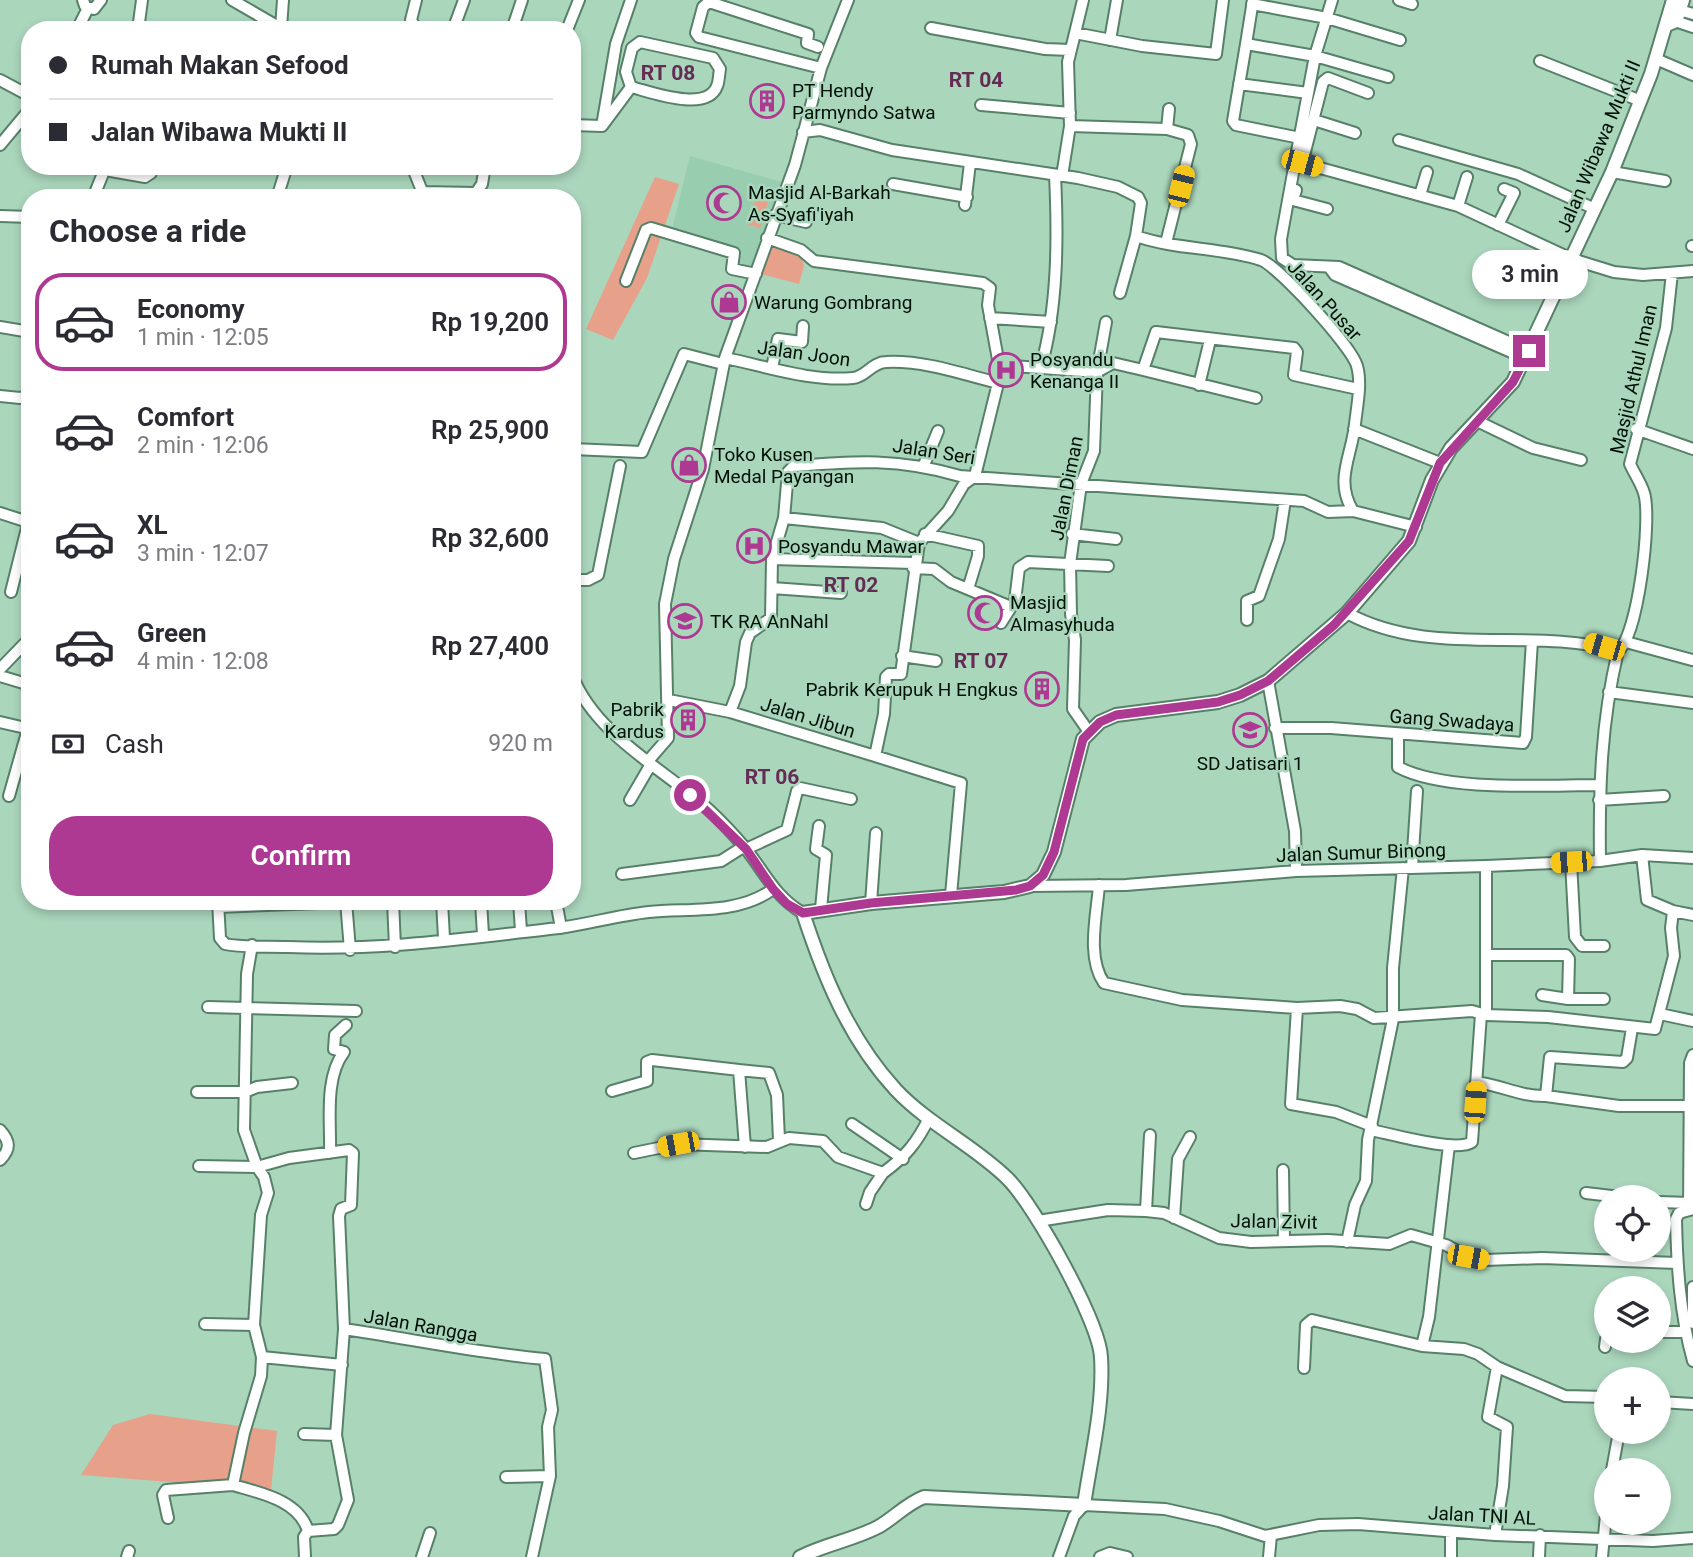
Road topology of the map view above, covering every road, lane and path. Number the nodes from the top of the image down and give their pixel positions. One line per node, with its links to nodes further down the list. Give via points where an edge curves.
1 (101, 0): 17 (street, via 99,6)
2 (142, 0): 23 (street)
3 (232, 0): 24 (street)
4 (283, 0): 25 (street)
5 (416, 0): 26 (street)
6 (464, 0): 27 (street)
7 (522, 0): 28 (street)
8 (579, 0): 29 (street)
9 (631, 0): 57 (street, via 616,44)
10 (848, 0): 41 (street)
11 (1117, 0): 33 (street)
12 (1223, 0): 33 (street, via 1216,54)
13 (1332, 0): 21 (street)
14 (1399, 0): 18 (street)
15 (1079, 1): 32 (street)
16 (1252, 2): 21 (street); 35 (street)
17 (86, 4): 22 (street)
18 (1412, 4)
19 (1674, 12): 20 (street); 30 (street); 39 (main road, Jalan Wibawa Mukti II)
20 (1693, 14)
21 (1327, 18): 34 (street); 38 (street)
22 (80, 21)
23 (139, 21)
24 (269, 21)
25 (283, 21)
26 (412, 21)
27 (456, 21)
28 (515, 21)
29 (571, 21)
30 (1693, 27)
31 (931, 28): 37 (street)
32 (1075, 33): 33 (street); 37 (street)
33 (1110, 40)
34 (1400, 40)
35 (1246, 44): 38 (street); 45 (street)
36 (818, 47): 41 (street, via 807,43 808,34 709,2 703,7 696,33)
37 (1070, 50): 53 (street)
38 (1315, 56): 43 (street); 48 (street)
39 (1656, 59): 42 (street); 50 (main road, Jalan Wibawa Mukti II)
40 (1540, 61): 50 (street)
41 (821, 68): 60 (street)
42 (1693, 75)
43 (1388, 77)
44 (1, 84): 47 (street)
45 (1239, 84): 48 (street); 62 (street, via 1236,125)
46 (631, 87): 46 (street, via 626,72 632,48 640,42 706,55 718,62 720,69 714,91 696,100); 57 (street)
47 (21, 92)
48 (1308, 93): 62 (street)
49 (1368, 93): 55 (street, via 1328,78)
50 (1641, 101): 68 (main road, Jalan Wibawa Mukti II)
51 (981, 104): 53 (street)
52 (1169, 109): 59 (street)
53 (1070, 113): 58 (street)
54 (21, 120): 64 (street)
55 (1314, 120): 61 (street); 66 (street)
56 (581, 125): 57 (street)
57 (602, 126)
58 (1069, 126): 59 (street); 69 (street)
59 (1167, 130): 85 (street, via 1188,135 1191,144)
60 (803, 132): 65 (street, via 820,130 869,145); 78 (street)
61 (1354, 133)
62 (1300, 138): 99 (street, via 1281,239 1282,258 1293,265 1329,267 1335,275 1348,276)
63 (1399, 140): 77 (street, via 1518,174)
64 (0, 145)
65 (970, 163): 69 (street); 72 (street, via 966,201)
66 (1302, 163): 74 (street); 76 (street, via 1293,200)
67 (1427, 172): 74 (street)
68 (1612, 172): 71 (street); 77 (main road, Jalan Wibawa Mukti II)
69 (1059, 176): 83 (street, via 1118,187 1138,197 1142,214); 93 (street)
70 (1466, 177): 75 (street)
71 (1665, 181)
72 (893, 184)
73 (1513, 193): 82 (street)
74 (1420, 195): 75 (street)
75 (1458, 206): 82 (street)
76 (1328, 209)
77 (1595, 209): 86 (main road, Jalan Wibawa Mukti II)
78 (775, 215): 81 (street); 84 (street)
79 (0, 216): 80 (street)
80 (21, 217)
81 (806, 222)
82 (1498, 225): 86 (street)
83 (1136, 236): 85 (street, Jalan Pusar); 91 (street)
84 (767, 238): 89 (street); 92 (street, via 801,250 814,261 983,283 990,288)
85 (1166, 243): 108 (street, Jalan Pusar, via 1264,261 1347,346 1357,366)
86 (1572, 259): 88 (street, via 1614,272); 99 (main road, Jalan Wibawa Mukti II)
87 (1693, 271): 88 (street)
88 (1672, 273): 114 (street, Masjid Athul Iman, via 1666,328)
89 (756, 274): 90 (street, via 732,269 734,253 651,228 646,230); 100 (street)
90 (626, 281)
91 (1121, 293)
92 (990, 318): 93 (street); 101 (street)
93 (1051, 322): 102 (street)
94 (1106, 322): 105 (street, Jalan Diman)
95 (803, 326): 103 (street, via 802,342 778,339)
96 (0, 327): 97 (street)
97 (21, 330)
98 (1210, 340): 104 (street, via 1156,332); 107 (street); 108 (street, via 1294,348 1294,375)
99 (1527, 355): 112 (main road, Jalan Wibawa Mukti II, via 1513,382)
100 (724, 361): 103 (street, Jalan Joon); 116 (street, Jalan Joon, via 684,354 642,452); 159 (street, via 703,470 674,559 665,604)
101 (999, 365): 102 (street); 106 (street)
102 (1041, 367): 105 (street)
103 (772, 368): 106 (street, Jalan Joon, via 852,379 887,362)
104 (1143, 370): 105 (street, via 1113,363); 107 (street)
105 (1097, 372): 123 (street, Jalan Diman, via 1094,451)
106 (998, 383): 122 (street)
107 (1199, 385): 111 (street)
108 (1358, 389): 113 (street, Jalan Pusar)
109 (0, 396): 110 (street)
110 (21, 398)
111 (1256, 398)
112 (1477, 421): 118 (street, via 1533,448); 119 (main road, Jalan Wibawa Mukti II)
113 (1354, 429): 119 (street); 125 (street, Jalan Pusar, via 1343,489)
114 (1636, 429): 117 (street); 148 (street, Masjid Athul Iman, via 1630,464 1647,511 1642,582)
115 (938, 431): 121 (street)
116 (581, 449)
117 (1693, 449)
118 (1581, 460)
119 (1440, 463): 129 (main road, Jalan Wibawa Mukti II)
120 (620, 466): 138 (street, via 598,575)
121 (924, 466): 122 (street, Jalan Seri); 127 (street, Jalan Seri, via 876,460 793,466 788,472)
122 (975, 476): 123 (street, Jalan Seri); 131 (street)
123 (1082, 484): 124 (street, Jalan Seri); 130 (street, Jalan Diman)
124 (1285, 500): 125 (street, Jalan Seri, via 1304,501 1328,512); 145 (street, via 1279,539 1259,596 1247,601)
125 (1353, 511): 129 (street)
126 (0, 513): 128 (street)
127 (784, 518): 131 (street, via 882,528); 134 (street, Jalan Seri)
128 (21, 520)
129 (1416, 527): 144 (main road, Jalan Wibawa Mukti II)
130 (1072, 534): 132 (street); 135 (street, Jalan Diman)
131 (922, 538): 136 (street, Jalan Jibun); 140 (street, via 978,546)
132 (1116, 539)
133 (21, 554): 141 (street)
134 (772, 559): 136 (street); 139 (street, Jalan Seri)
135 (1070, 564): 137 (street); 143 (street, via 1027,562 1019,568); 165 (street, Jalan Diman, via 1073,709)
136 (914, 565): 140 (street, via 934,569); 150 (street, Jalan Jibun)
137 (1108, 566)
138 (581, 580)
139 (772, 588): 142 (street); 161 (street, Jalan Seri, via 771,618 750,633 746,642 740,686)
140 (968, 589): 143 (street)
141 (11, 592)
142 (841, 593)
143 (1011, 607): 146 (street)
144 (1347, 613): 147 (street, via 1382,629 1450,641); 155 (main road, Jalan Wibawa Mukti II)
145 (1247, 620)
146 (1001, 623)
147 (1532, 641): 148 (street); 166 (street, Gang Swadaya, via 1526,741)
148 (1622, 646): 151 (street); 157 (street, Masjid Athul Iman)
149 (21, 647): 153 (street)
150 (902, 656): 152 (street); 168 (street, Jalan Jibun, via 901,674 886,677)
151 (1692, 660)
152 (936, 661)
153 (0, 669)
154 (0, 676): 156 (street)
155 (1268, 681): 164 (street); 165 (main road, Jalan Wibawa Mukti II, via 1218,702 1116,715)
156 (21, 682)
157 (1609, 692): 160 (street); 170 (street, Masjid Athul Iman)
158 (581, 694): 169 (street, via 620,740)
159 (669, 700): 161 (street); 169 (street, via 668,738)
160 (1693, 703)
161 (730, 712): 168 (street, Jalan Jibun)
162 (0, 722): 163 (street)
163 (21, 727)
164 (1275, 728): 166 (street, Gang Swadaya); 186 (street, via 1295,831)
165 (1089, 732): 189 (main road, via 1083,739 1054,852 1043,875)
166 (1398, 734): 170 (street, via 1398,767 1421,774 1453,782)
167 (21, 756): 172 (street)
168 (875, 756): 191 (street, Jalan Jibun, via 961,783)
169 (650, 763): 175 (street); 179 (street, via 709,810)
170 (1598, 785): 176 (street, Masjid Athul Iman)
171 (1417, 791): 185 (street)
172 (9, 796)
173 (1664, 796): 176 (street)
174 (851, 799): 179 (street, via 800,788 787,830)
175 (630, 800)
176 (1599, 800): 182 (street, Masjid Athul Iman)
177 (820, 826): 193 (street, via 816,849 826,855)
178 (876, 833): 192 (street)
179 (744, 848): 187 (street, via 721,861); 190 (street)
180 (1642, 855): 181 (street, Jalan Sumur Binong); 182 (street, Jalan Sumur Binong); 201 (street, via 1647,900)
181 (1693, 858)
182 (1600, 861): 183 (street, Jalan Sumur Binong)
183 (1571, 862): 184 (street, Jalan Sumur Binong); 209 (street, via 1574,937 1582,946)
184 (1486, 866): 185 (street, Jalan Sumur Binong); 212 (street)
185 (1407, 867): 186 (street, Jalan Sumur Binong); 222 (street, via 1393,968)
186 (1296, 871): 188 (street, Jalan Sumur Binong)
187 (622, 874)
188 (1099, 885): 189 (street, Jalan Sumur Binong); 217 (street, via 1096,961 1104,983 1182,1000)
189 (1030, 886): 191 (main road)
190 (773, 889): 202 (street); 204 (street, via 753,900 718,908 648,912)
191 (951, 895): 192 (main road)
192 (871, 903): 193 (main road)
193 (821, 909): 202 (main road)
194 (218, 910): 208 (street, via 220,938 225,944)
195 (346, 910): 211 (street)
196 (393, 910): 210 (street)
197 (442, 910): 207 (street)
198 (482, 910): 206 (street)
199 (520, 910): 205 (street)
200 (558, 910): 204 (street)
201 (1673, 911): 203 (street); 220 (street, via 1674,956)
202 (803, 913): 235 (main road, via 825,979 846,1020 897,1090)
203 (1693, 915)
204 (561, 928): 205 (street)
205 (521, 930): 206 (street)
206 (483, 935): 207 (street)
207 (444, 939): 210 (street)
208 (252, 945): 211 (street); 218 (street)
209 (1604, 946)
210 (395, 947): 211 (street)
211 (349, 950)
212 (1487, 955): 214 (street, via 1566,955); 221 (street)
213 (1542, 995): 214 (street)
214 (1568, 999): 215 (street)
215 (1604, 999)
216 (208, 1007): 218 (street)
217 (1297, 1008): 222 (street, via 1340,1006 1374,1018); 237 (street, via 1291,1104 1336,1112)
218 (247, 1009): 219 (street); 232 (street)
219 (356, 1011)
220 (1660, 1014): 223 (street); 225 (street, via 1655,1029)
221 (1484, 1015): 222 (street, via 1445,1011); 225 (street, via 1548,1017); 228 (street)
222 (1393, 1019): 237 (street)
223 (1693, 1021)
224 (346, 1026): 244 (street, via 335,1035 334,1049 344,1052 336,1062 331,1092)
225 (1632, 1028): 233 (street, via 1623,1062 1550,1057)
226 (1693, 1055): 234 (street)
227 (739, 1070): 231 (street, via 649,1060 647,1081); 241 (street, via 769,1073 777,1095); 243 (street)
228 (1476, 1082): 233 (street, via 1500,1085 1526,1097); 242 (street, via 1472,1142)
229 (292, 1083): 232 (street)
230 (197, 1091): 232 (street)
231 (612, 1091)
232 (244, 1092): 249 (street, via 244,1130)
233 (1546, 1097): 234 (street, via 1619,1106)
234 (1691, 1106): 256 (street)
235 (929, 1118): 246 (street); 259 (main road, via 1009,1180)
236 (852, 1124): 246 (street)
237 (1371, 1128): 242 (street); 261 (street, via 1366,1181 1355,1205)
238 (0, 1130): 247 (street, via 9,1144)
239 (1150, 1135): 257 (street)
240 (1190, 1137): 258 (street, via 1178,1159)
241 (779, 1140): 243 (street, via 767,1147); 251 (street, via 823,1141 838,1157)
242 (1449, 1145): 262 (street)
243 (746, 1147): 245 (street, via 678,1144)
244 (330, 1153): 249 (street); 268 (street, Jalan Rangga, via 353,1153 351,1205 341,1209 339,1216)
245 (634, 1153)
246 (903, 1159): 251 (street)
247 (0, 1160)
248 (199, 1166): 249 (street)
249 (257, 1167): 266 (street, via 268,1193 261,1215)
250 (1283, 1170): 260 (street)
251 (883, 1173): 254 (street)
252 (1586, 1193): 253 (street)
253 (1594, 1194)
254 (866, 1204)
255 (1671, 1204): 256 (street)
256 (1690, 1207): 263 (street, via 1676,1219)
257 (1146, 1211): 258 (street, Jalan Zivit); 259 (street, Jalan Zivit, via 1108,1210)
258 (1174, 1218): 260 (street, Jalan Zivit, via 1219,1238)
259 (1038, 1221): 284 (main road, via 1089,1317 1101,1355)
260 (1284, 1241): 261 (street, Jalan Zivit)
261 (1348, 1242): 262 (street, Jalan Zivit, via 1389,1244 1411,1236)
262 (1438, 1243): 263 (street, Jalan Zivit, via 1485,1260); 270 (street)
263 (1676, 1263): 267 (street)
264 (1693, 1287): 267 (street)
265 (205, 1324): 266 (street)
266 (254, 1325): 271 (street)
267 (1689, 1327): 269 (street); 272 (street)
268 (344, 1329): 273 (street); 281 (street, Jalan Rangga, via 478,1353 545,1359 552,1410)
269 (1671, 1330)
270 (1422, 1346): 274 (street, via 1464,1349); 275 (street, via 1312,1320 1306,1325)
271 (262, 1357): 273 (street); 283 (street)
272 (1693, 1360)
273 (342, 1365): 280 (street)
274 (1497, 1367): 276 (street, via 1565,1396); 290 (street, via 1488,1417 1507,1427)
275 (1304, 1368)
276 (1594, 1397)
277 (1671, 1403): 278 (street)
278 (1693, 1404)
279 (304, 1434): 280 (street)
280 (336, 1435): 286 (street, via 348,1500 338,1525)
281 (550, 1476): 282 (street); 297 (street, Jalan Rangga)
282 (506, 1477)
283 (233, 1485): 285 (street, via 166,1489); 286 (street, via 278,1499 298,1513)
284 (1084, 1505): 289 (street, via 1165,1509); 298 (main road, via 924,1497 880,1526); 299 (street, via 1074,1516)
285 (168, 1518)
286 (308, 1531): 295 (street)
287 (1451, 1532): 289 (street, Jalan TNI AL, via 1358,1524 1319,1525); 290 (street, Jalan TNI AL); 303 (street)
288 (430, 1534): 296 (street)
289 (1271, 1535): 302 (street)
290 (1495, 1535): 291 (street, Jalan TNI AL)
291 (1540, 1535): 294 (street, Jalan TNI AL); 304 (street)
292 (1604, 1535): 294 (street)
293 (1693, 1538): 294 (street, Jalan TNI AL)
294 (1604, 1539): 305 (street)
295 (305, 1557)
296 (422, 1557)
297 (532, 1557)
298 (800, 1557)
299 (1059, 1557)
300 (1100, 1557): 301 (street, via 1110,1553)
301 (1127, 1557)
302 (1269, 1557)
303 (1451, 1557)
304 (1539, 1557)
305 (1602, 1557)

